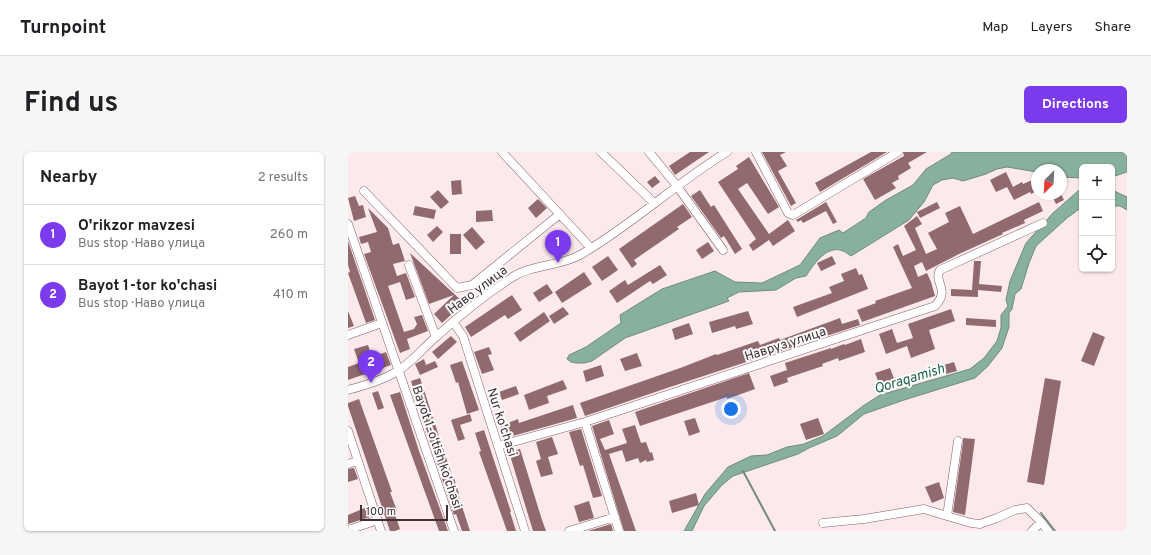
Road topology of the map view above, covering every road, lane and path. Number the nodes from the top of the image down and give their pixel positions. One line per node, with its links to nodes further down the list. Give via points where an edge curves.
1 (502, 152): 10 (street)
2 (600, 152): 9 (street)
3 (649, 152): 7 (street)
4 (727, 152): 7 (street, Наво улица)
5 (756, 152): 6 (street, via 788,213 793,215)
6 (898, 152)
7 (677, 186): 9 (street, Наво улица); 14 (street)
8 (364, 191): 10 (street, via 458,288 472,285)
9 (654, 203): 13 (street, Наво улица)
10 (560, 214): 13 (street)
11 (1043, 223): 22 (street, Навруз улица, via 940,270 938,273 942,294 935,306)
12 (348, 224): 17 (street, Bayot 1-o'tish ko'chasi)
13 (591, 248): 16 (street, Наво улица, via 558,263 525,270)
14 (722, 250)
15 (409, 264): 19 (street)
16 (453, 322): 19 (street, Наво улица); 25 (street, Nur ko'chasi, via 463,336)
17 (382, 323): 18 (street); 20 (street, Bayot 1-o'tish ko'chasi)
18 (348, 335)
19 (436, 336): 20 (street, Наво улица)
20 (398, 371): 21 (street, Наво улица); 35 (street, Bayot 1-o'tish ko'chasi)
21 (348, 390)
22 (585, 422): 25 (street, Навруз улица); 29 (street)
23 (348, 431): 26 (street)
24 (958, 441): 28 (street)
25 (498, 446): 36 (street, Nur ko'chasi)
26 (358, 461): 27 (street); 30 (street)
27 (348, 464)
28 (947, 516): 31 (street, via 980,524 1027,508); 32 (street, via 924,509 864,520)
29 (615, 517): 37 (street); 38 (street)
30 (378, 520): 33 (street); 34 (street)
31 (1041, 522): 39 (street); 40 (street)
32 (823, 523)
33 (348, 530)
34 (381, 531)
35 (454, 531)
36 (525, 531)
37 (570, 531)
38 (620, 531)
39 (1032, 531)
40 (1048, 531)

